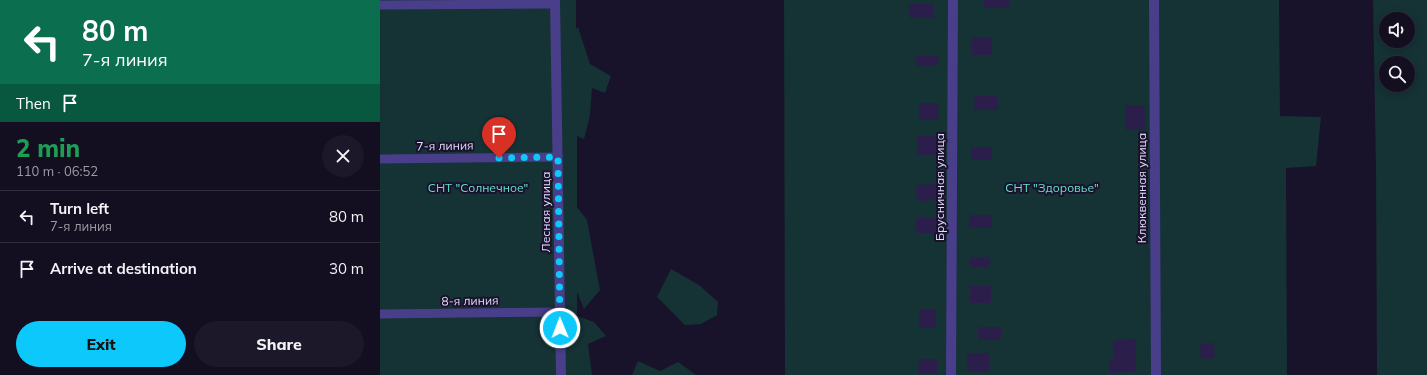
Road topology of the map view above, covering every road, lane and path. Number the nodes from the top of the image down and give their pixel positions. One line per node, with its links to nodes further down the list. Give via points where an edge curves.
1 (953, 0): 10 (street, Брусничная улица)
2 (1154, 0): 11 (street, Клюквенная улица)
3 (555, 2): 4 (lane); 5 (street, Лесная улица)
4 (380, 6)
5 (558, 157): 6 (lane, 7-я линия); 7 (street, Лесная улица)
6 (380, 159)
7 (560, 312): 8 (lane, 8-я линия); 9 (street, Лесная улица)
8 (380, 314)
9 (561, 375)
10 (952, 375)
11 (1156, 375)

